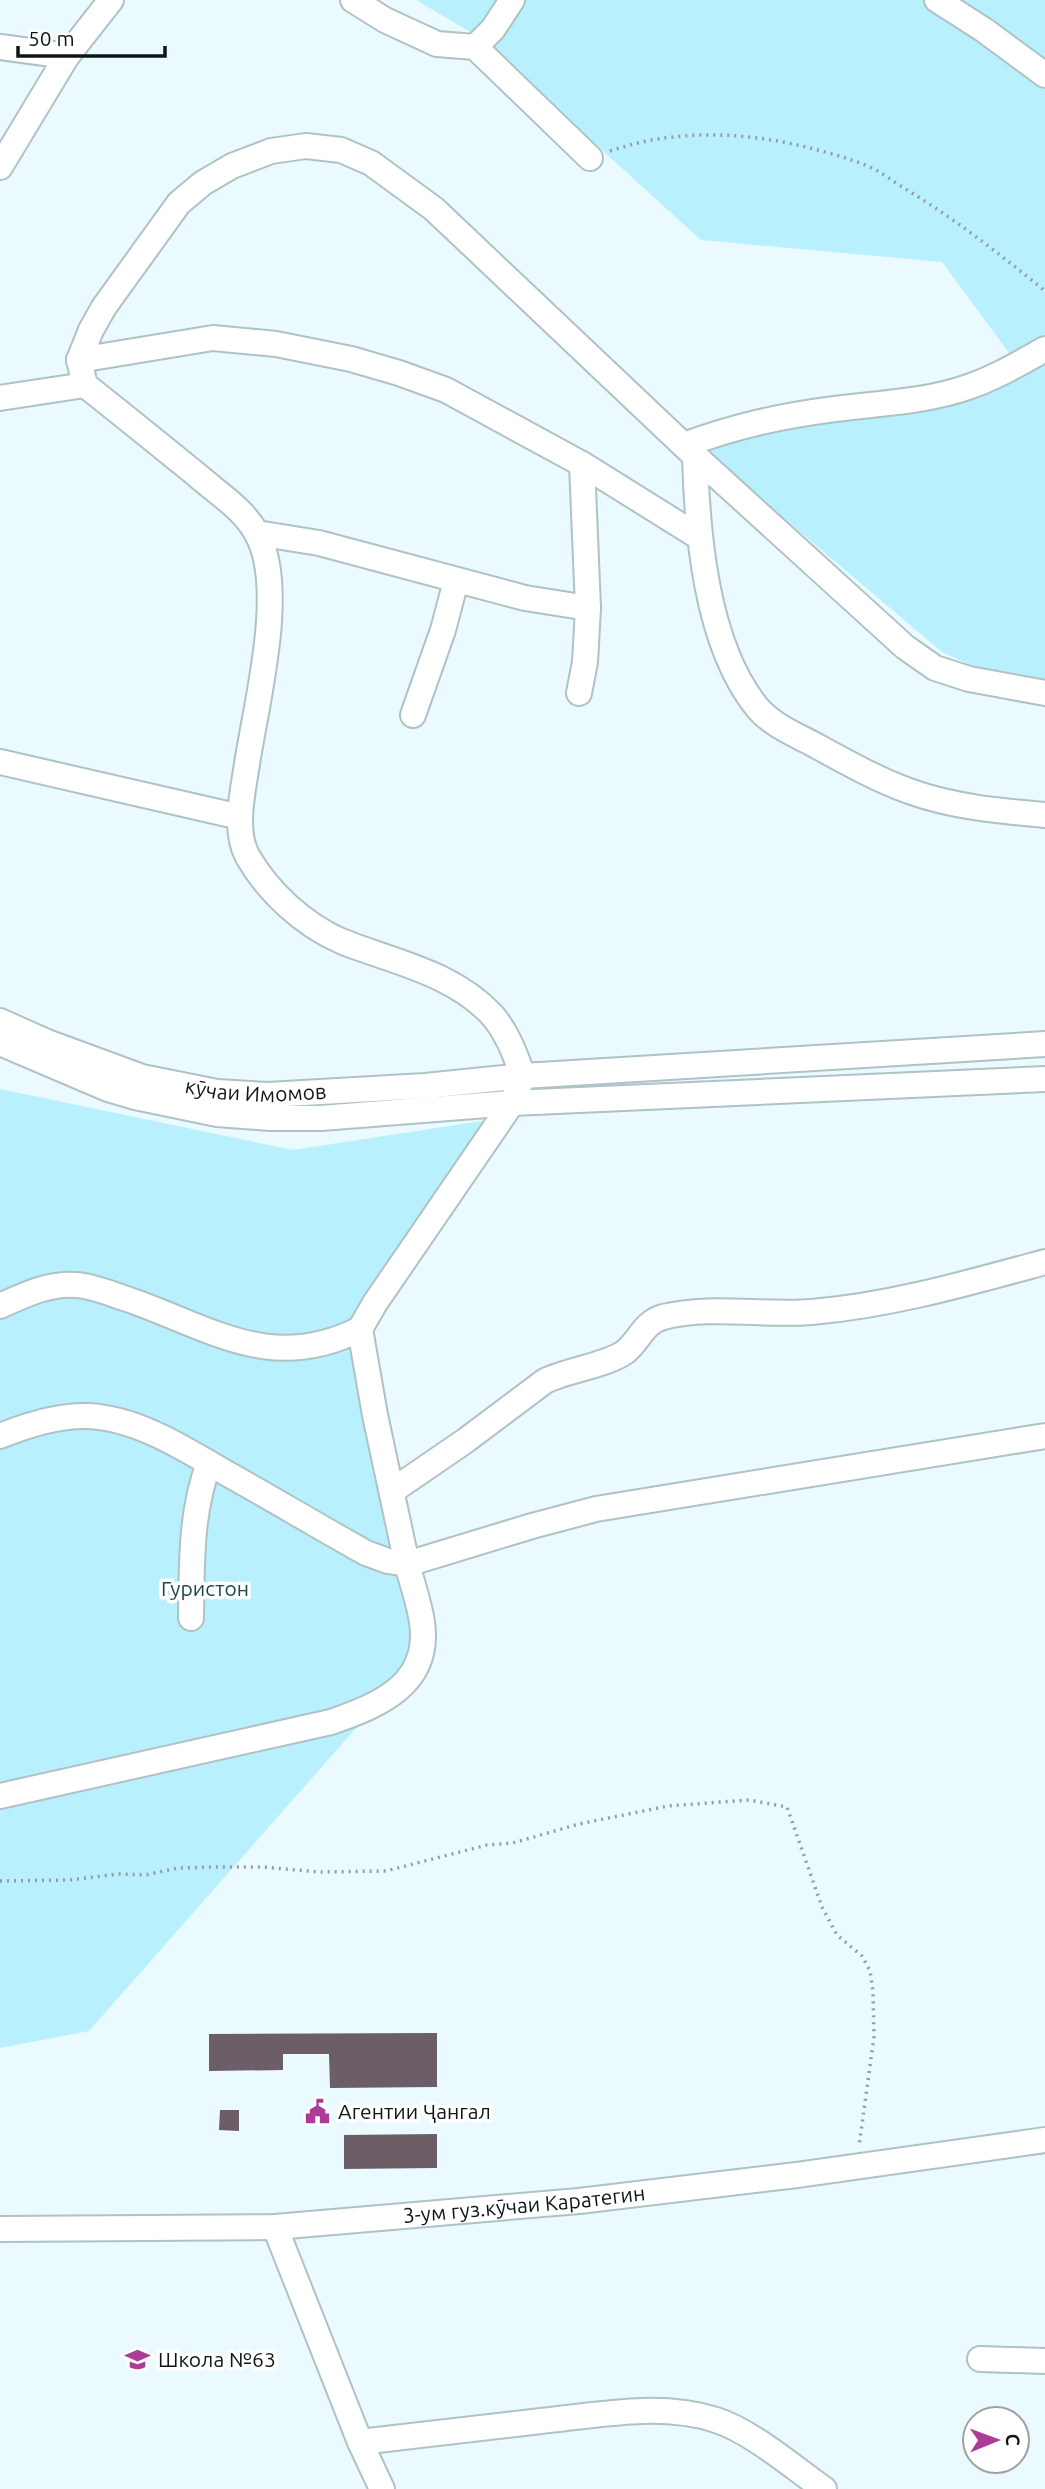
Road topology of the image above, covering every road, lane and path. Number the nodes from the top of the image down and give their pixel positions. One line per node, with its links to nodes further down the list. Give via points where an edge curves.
1 (111, 0): 7 (street)
2 (353, 0): 6 (street, via 437,44)
3 (512, 0): 6 (street)
4 (937, 0): 8 (street)
5 (0, 47): 7 (street)
6 (475, 47): 9 (street)
7 (67, 56): 10 (street)
8 (1045, 75)
9 (590, 158): 11 (path, via 676,136 736,134 829,153 876,170 942,211)
10 (0, 167)
11 (1045, 291)
12 (1045, 349): 16 (street, via 968,387 905,401 769,418 732,428)
13 (79, 360): 14 (street); 16 (street, via 104,307 179,203 203,183 271,150 306,146 341,150 371,163 434,209); 17 (street, via 213,338 276,344 351,359 446,390)
14 (85, 386): 15 (street); 18 (street, via 236,508)
15 (0, 398)
16 (689, 451): 19 (street); 22 (street, via 905,647 935,668)
17 (582, 464): 19 (street); 21 (street)
18 (257, 533): 20 (street, via 319,543); 27 (street, via 267,561 269,596 265,657)
19 (699, 537): 26 (street, via 709,595 734,666 758,708 777,724 909,791 955,804)
20 (456, 581): 21 (street); 24 (street)
21 (588, 608): 23 (street)
22 (1045, 692)
23 (579, 693)
24 (413, 715)
25 (0, 762): 27 (street)
26 (1045, 816)
27 (240, 817): 31 (street, via 246,854 266,884 292,910 338,940 442,978 470,995 493,1016 511,1044)
28 (0, 1021): 31 (street, кӯчаи Имомов, via 116,1068 217,1093 316,1094)
29 (0, 1043): 33 (street, кӯчаи Имомов, via 126,1094 243,1117 321,1118)
30 (1045, 1044): 31 (street, кӯчаи Имомов)
31 (523, 1076): 33 (street)
32 (1045, 1079): 33 (street, кӯчаи Имомов)
33 (512, 1103): 36 (street)
34 (1045, 1262): 40 (street, via 883,1303 810,1312 659,1318 645,1326 626,1351 545,1381)
35 (0, 1306): 36 (street, via 40,1289 75,1284 257,1346 311,1347)
36 (360, 1329): 40 (street)
37 (0, 1436): 39 (street, via 43,1422 88,1416 124,1423)
38 (1045, 1436): 41 (street, via 596,1510)
39 (209, 1463): 41 (street, via 366,1553); 42 (street, via 194,1518)
40 (392, 1491): 41 (street)
41 (407, 1564): 43 (street, via 422,1622 422,1649 412,1675 370,1709 331,1722)
42 (191, 1618)
43 (0, 1796)
44 (0, 1881): 46 (path, via 69,1880 214,1867 386,1871 668,1806 749,1800 787,1807 822,1907 837,1935 862,1956 870,1971 874,2037)
45 (1045, 2140): 47 (street, 3-ум гуз.кӯчаи Каратегин, via 579,2201)
46 (859, 2144)
47 (275, 2227): 48 (street, 3-ум гуз.кӯчаи Каратегин); 51 (street)
48 (0, 2229)
49 (980, 2359): 50 (street)
50 (1045, 2361)
51 (360, 2442): 52 (street); 53 (street, via 595,2415 684,2413 718,2420 751,2437)
52 (382, 2489)
53 (824, 2489)

